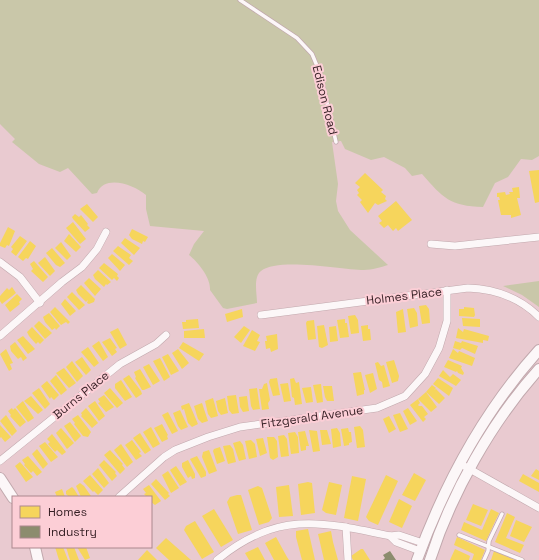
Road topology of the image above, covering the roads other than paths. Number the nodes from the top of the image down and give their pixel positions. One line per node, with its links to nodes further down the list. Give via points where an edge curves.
1 (240, 0): 2 (lane, Edison Road, via 294,36 312,54 320,72)
2 (336, 142)
3 (106, 232): 8 (street, via 97,249 82,267)
4 (539, 237): 5 (street, via 455,246)
5 (431, 244)
6 (0, 262): 8 (street, via 20,277)
7 (447, 290): 9 (street, Holmes Place); 10 (street, Holmes Place, via 478,289 498,292 518,300); 20 (street, Fitzgerald Avenue, via 447,321 439,348 425,374 405,396 377,408 240,427 208,437 164,457)
8 (40, 302): 12 (street)
9 (261, 315)
10 (539, 317)
11 (166, 335): 15 (street, Burns Place, via 156,344 120,364)
12 (0, 336)
13 (539, 350): 16 (main road, via 492,410)
14 (539, 369): 17 (main road, via 506,412)
15 (0, 461)
16 (459, 463): 17 (street); 27 (main road)
17 (471, 470): 21 (street); 31 (main road, via 449,512)
18 (0, 478): 19 (main road)
19 (12, 496)
20 (120, 496)
21 (539, 508)
22 (502, 514): 25 (lane, via 489,541)
23 (346, 527): 27 (street, via 390,536 399,535); 29 (street, via 311,522 280,526 256,536); 30 (street)
24 (459, 535): 25 (lane)
25 (489, 547): 32 (lane); 33 (lane)
26 (35, 548): 28 (main road)
27 (420, 551)
28 (38, 560)
29 (217, 560)
30 (348, 560)
31 (430, 560)
32 (484, 560)
33 (522, 560)

